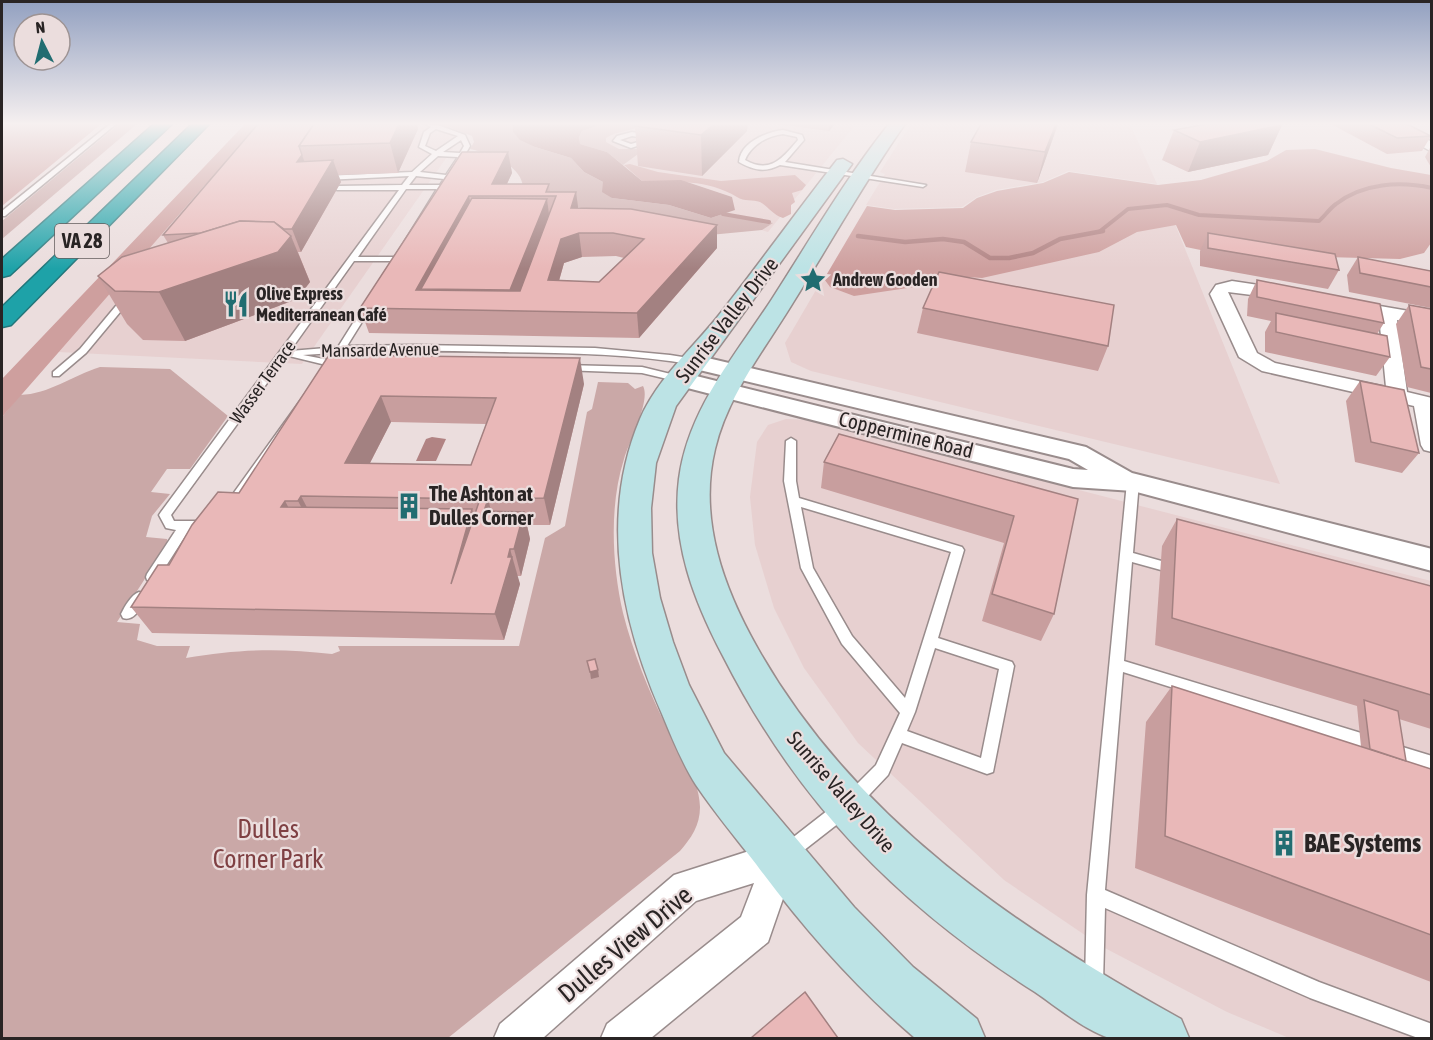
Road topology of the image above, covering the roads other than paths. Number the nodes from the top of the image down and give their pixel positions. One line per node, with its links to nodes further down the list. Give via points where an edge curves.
1 (53, 173): 15 (lane)
2 (110, 173): 19 (highway, VA 28)
3 (152, 173): 24 (highway, VA 28)
4 (434, 173): 8 (lane)
5 (454, 173): 13 (lane)
6 (834, 173): 9 (lane)
7 (850, 173): 9 (main road, Sunrise Valley Drive)
8 (414, 174): 10 (lane); 12 (lane, Wasser Terrace)
9 (848, 175): 11 (lane); 31 (main road, Sunrise Valley Drive, via 767,268); 33 (main road, Sunrise Valley Drive)
10 (319, 178)
11 (923, 185)
12 (405, 187): 13 (lane); 14 (lane); 16 (lane, Wasser Terrace)
13 (442, 187): 17 (lane)
14 (337, 188)
15 (2, 214)
16 (352, 259): 17 (lane); 27 (lane, Wasser Terrace)
17 (397, 259): 18 (lane); 26 (lane)
18 (411, 259)
19 (2, 270)
20 (135, 289): 32 (lane, via 83,351)
21 (1306, 298): 34 (street, via 1232,286 1219,294 1249,357 1258,363)
22 (1329, 302): 23 (street)
23 (1387, 312): 25 (street); 34 (street)
24 (2, 320)
25 (1431, 321)
26 (342, 347): 27 (lane, Mansarde Avenue); 28 (lane); 31 (lane, Mansarde Avenue, via 652,353)
27 (284, 354): 28 (lane, Mansarde Avenue); 40 (lane, Wasser Terrace, via 165,515 170,525)
28 (331, 365): 29 (lane, Mansarde Avenue); 40 (lane, via 224,515 204,525)
29 (349, 365)
30 (549, 368): 31 (lane)
31 (687, 370): 33 (street, Coppermine Road); 55 (main road, Sunrise Valley Drive, via 656,417 645,446 633,516 637,572 648,625 670,688 711,769)
32 (56, 374)
33 (732, 380): 38 (street, Coppermine Road, via 1073,478); 54 (main road, Sunrise Valley Drive, via 706,428 699,453 693,488 693,524 699,559 735,644 766,702 802,755)
34 (1397, 396): 35 (street)
35 (1427, 403): 37 (street)
36 (791, 441): 39 (lane, via 788,464)
37 (1431, 445)
38 (1133, 482): 43 (lane); 44 (street, Coppermine Road)
39 (793, 500): 47 (lane, Dulles View Drive, via 958,550); 49 (lane, via 807,568 848,640)
40 (184, 528): 41 (lane)
41 (169, 551): 42 (lane); 46 (lane)
42 (184, 551)
43 (1126, 556): 45 (lane); 48 (lane)
44 (1431, 560)
45 (1161, 565)
46 (128, 614)
47 (931, 641): 49 (lane, Dulles View Drive); 50 (lane, via 1007,666 987,767)
48 (1116, 664): 51 (lane); 56 (lane)
49 (909, 712): 50 (lane, Dulles View Drive)
50 (900, 735): 54 (lane, Dulles View Drive, via 882,770)
51 (1361, 740)
52 (1396, 752): 53 (lane)
53 (1431, 764)
54 (847, 806): 55 (lane, Dulles View Drive); 57 (main road, Sunrise Valley Drive, via 883,844 967,915)
55 (780, 858): 59 (street, Dulles View Drive, via 686,887); 60 (street, via 755,929); 61 (main road, Sunrise Valley Drive, via 841,932 939,1025)
56 (1096, 895): 57 (lane); 58 (lane, via 1317,991)
57 (1093, 1002): 62 (main road, Sunrise Valley Drive)
58 (1431, 1034)
59 (514, 1038)
60 (621, 1038)
61 (958, 1038)
62 (1162, 1038)

